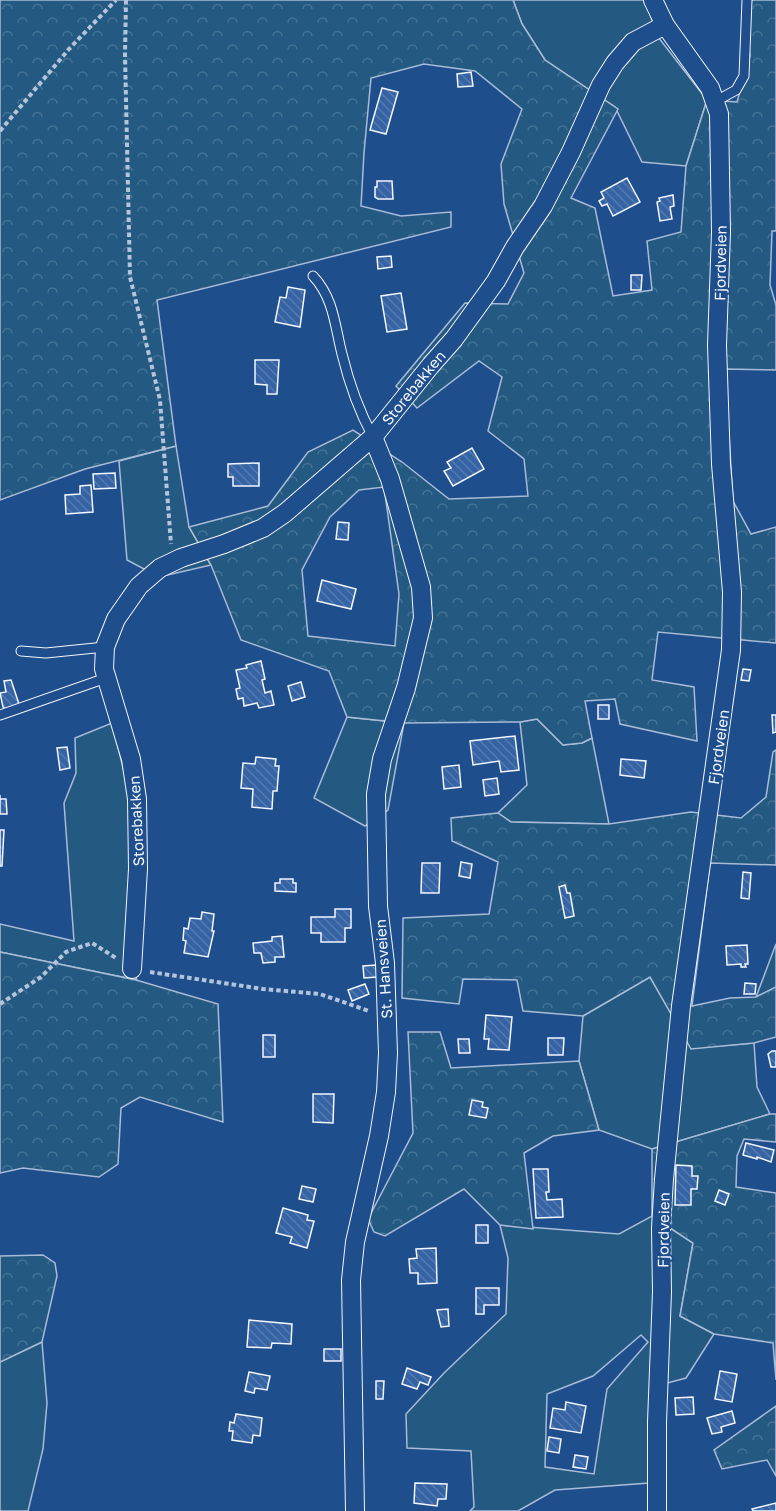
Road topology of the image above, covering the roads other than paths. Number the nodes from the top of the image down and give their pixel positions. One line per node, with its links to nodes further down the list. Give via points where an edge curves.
1 (653, 0): 3 (street, Fjordveien)
2 (747, 0): 4 (lane, via 744,76 736,90)
3 (664, 25): 4 (street, Fjordveien); 6 (street, Storebakken, via 633,42 615,63 543,206 496,281)
4 (716, 101): 13 (street, Fjordveien, via 721,232 718,357 721,464 732,592 731,650 681,1006 664,1179)
5 (313, 276): 6 (lane, via 331,306 351,387)
6 (373, 437): 7 (street, Storebakken, via 263,528 160,568 139,586 116,619); 12 (street, St. Hansveien, via 390,479 421,587 423,618 406,688 381,759 376,794 378,906 387,1013 386,1092 351,1280)
7 (105, 647): 8 (lane, via 46,653); 9 (street, Storebakken)
8 (21, 651)
9 (106, 678): 10 (lane); 11 (street, Storebakken, via 131,759 137,799 138,869)
10 (0, 715)
11 (132, 969)
12 (356, 1511)
13 (657, 1511)

